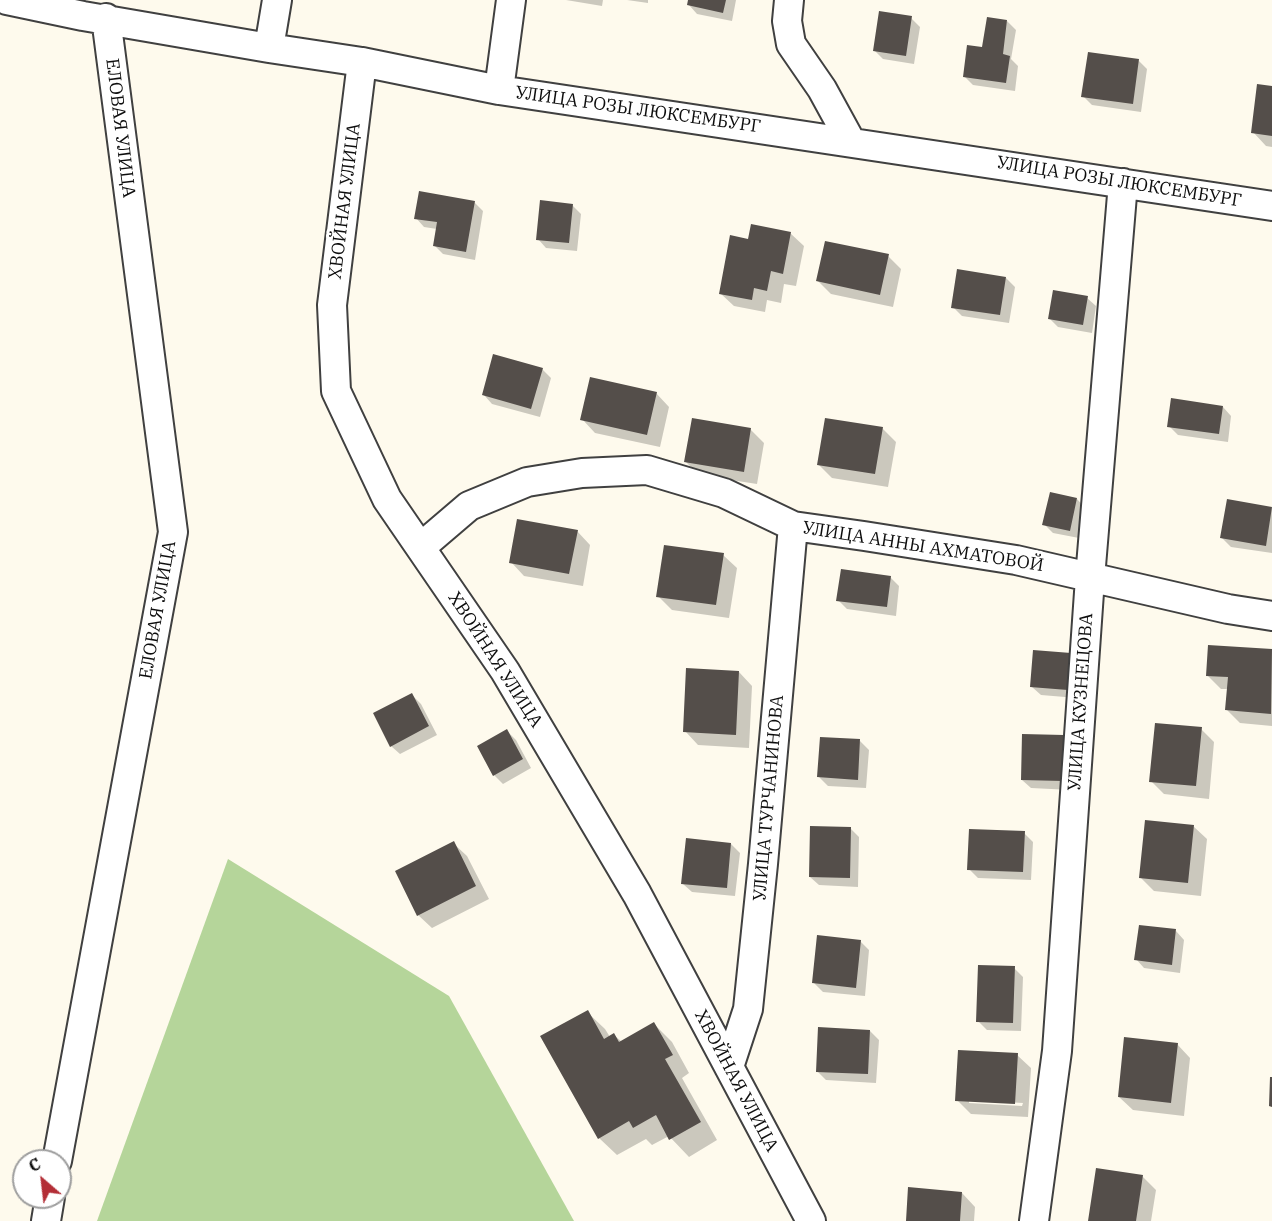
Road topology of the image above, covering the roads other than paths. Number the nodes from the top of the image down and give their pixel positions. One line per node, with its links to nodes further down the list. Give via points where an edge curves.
1 (8, 0): 5 (street, УЛИЦА РОЗЫ ЛЮКСЕМБУРГ)
2 (277, 0): 6 (street)
3 (511, 0): 8 (street)
4 (789, 0): 9 (street, via 791,44)
5 (106, 18): 6 (street, УЛИЦА РОЗЫ ЛЮКСЕМБУРГ); 17 (street, ЕЛОВАЯ УЛИЦА, via 173,532)
6 (269, 48): 7 (street, УЛИЦА РОЗЫ ЛЮКСЕМБУРГ)
7 (362, 62): 8 (street, УЛИЦА РОЗЫ ЛЮКСЕМБУРГ); 13 (street, ХВОЙНАЯ УЛИЦА, via 332,305 336,391 387,499)
8 (499, 90): 9 (street, УЛИЦА РОЗЫ ЛЮКСЕМБУРГ)
9 (851, 142): 10 (street, УЛИЦА РОЗЫ ЛЮКСЕМБУРГ)
10 (1123, 183): 11 (street, УЛИЦА РОЗЫ ЛЮКСЕМБУРГ); 14 (street, УЛИЦА КУЗНЕЦОВА)
11 (1272, 206)
12 (793, 526): 13 (street, УЛИЦА АННЫ АХМАТОВОЙ, via 724,493 647,470 582,473 527,482 469,506); 14 (street, УЛИЦА АННЫ АХМАТОВОЙ, via 1016,560); 16 (street, УЛИЦА ТУРЧАНИНОВА, via 748,1009)
13 (421, 548): 16 (street, ХВОЙНАЯ УЛИЦА, via 506,671 637,894)
14 (1090, 578): 15 (street, УЛИЦА АННЫ АХМАТОВОЙ); 19 (street, УЛИЦА КУЗНЕЦОВА, via 1057,1052)
15 (1272, 616)
16 (729, 1067): 18 (street, ХВОЙНАЯ УЛИЦА)
17 (59, 1149)
18 (811, 1221)
19 (1034, 1221)

